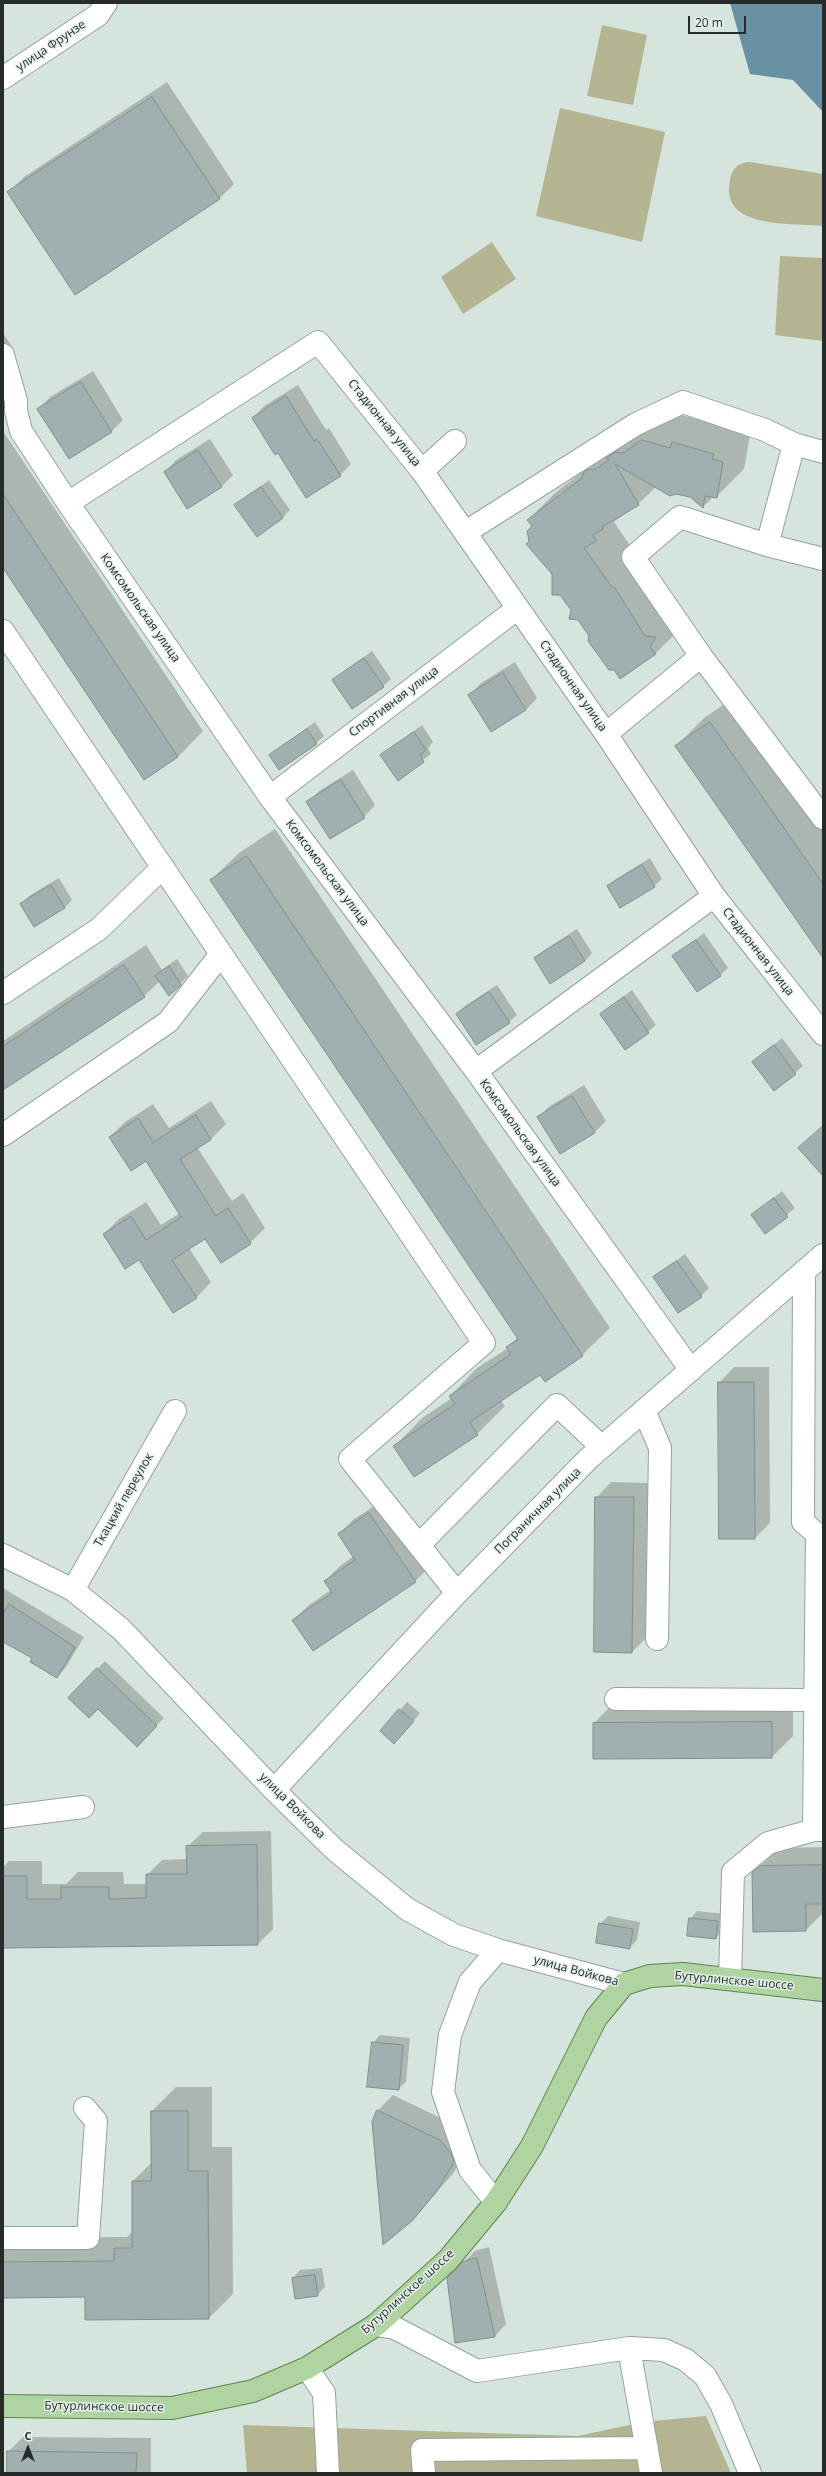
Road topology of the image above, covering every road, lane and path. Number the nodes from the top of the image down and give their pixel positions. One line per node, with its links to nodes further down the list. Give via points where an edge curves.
1 (102, 9): 2 (street, улица Фрунзе)
2 (3, 78)
3 (3, 355): 4 (street, Комсомольская улица, via 16,401)
4 (10, 415): 9 (street, Комсомольская улица)
5 (455, 441): 8 (street)
6 (794, 444): 7 (street); 10 (street, via 765,430 683,402 636,424); 11 (street)
7 (823, 452)
8 (422, 471): 9 (street, Стадионная улица, via 318,342); 10 (street, Стадионная улица)
9 (68, 503): 17 (street, Комсомольская улица)
10 (466, 532): 13 (street, Стадионная улица)
11 (767, 545): 12 (street); 15 (street, via 680,517 633,557)
12 (823, 559)
13 (518, 608): 16 (street, Стадионная улица); 17 (street, Спортивная улица)
14 (3, 631): 19 (street)
15 (700, 656): 16 (street); 18 (street)
16 (606, 734): 20 (street, Стадионная улица)
17 (270, 797): 24 (street, Комсомольская улица)
18 (823, 818)
19 (163, 867): 21 (street); 22 (street, via 99,928)
20 (714, 896): 23 (street, Стадионная улица); 24 (street)
21 (221, 954): 25 (street, via 168,1022); 32 (street, via 484,1343 350,1459)
22 (3, 993)
23 (823, 1034)
24 (476, 1071): 28 (street, Комсомольская улица)
25 (3, 1135)
26 (823, 1255): 27 (street, Пограничная улица)
27 (804, 1271): 28 (street, Пограничная улица); 38 (street, via 803,1522 817,1534)
28 (691, 1370): 29 (street, Пограничная улица)
29 (644, 1410): 31 (street, Пограничная улица); 36 (street, via 660,1448)
30 (175, 1411): 34 (street, Ткацкий переулок)
31 (602, 1447): 32 (street, via 557,1405); 35 (street, Пограничная улица)
32 (418, 1545): 35 (street)
33 (3, 1555): 34 (street, улица Войкова)
34 (73, 1590): 39 (street, улица Войкова, via 121,1629)
35 (457, 1593): 39 (street, Пограничная улица)
36 (657, 1638)
37 (616, 1699): 38 (street)
38 (815, 1700): 42 (street)
39 (274, 1790): 43 (street, улица Войкова, via 335,1850 407,1910 454,1935)
40 (83, 1807): 41 (street)
41 (3, 1817)
42 (818, 1830): 44 (street, via 768,1843 733,1872)
43 (498, 1950): 45 (street, улица Войкова); 48 (street, via 470,1982 450,2035 443,2092 470,2170)
44 (730, 1979): 45 (main road, Бутурлинское шоссе, via 683,1974 650,1976); 46 (main road, Бутурлинское шоссе)
45 (624, 1984): 48 (main road, Бутурлинское шоссе, via 596,2018 532,2146)
46 (823, 1990)
47 (85, 2108): 49 (street, via 96,2121 88,2238)
48 (496, 2202): 50 (main road, Бутурлинское шоссе, via 448,2260)
49 (3, 2238)
50 (376, 2325): 51 (street, via 395,2328 477,2371); 52 (main road, Бутурлинское шоссе)
51 (629, 2348): 54 (street); 58 (street, via 664,2350 686,2360 705,2376 721,2404)
52 (307, 2368): 53 (main road, Бутурлинское шоссе, via 253,2391 172,2408); 55 (street, via 324,2393)
53 (3, 2406)
54 (647, 2448): 56 (street, via 422,2450); 57 (street)
55 (328, 2473)
56 (424, 2473)
57 (651, 2473)
58 (750, 2473)

